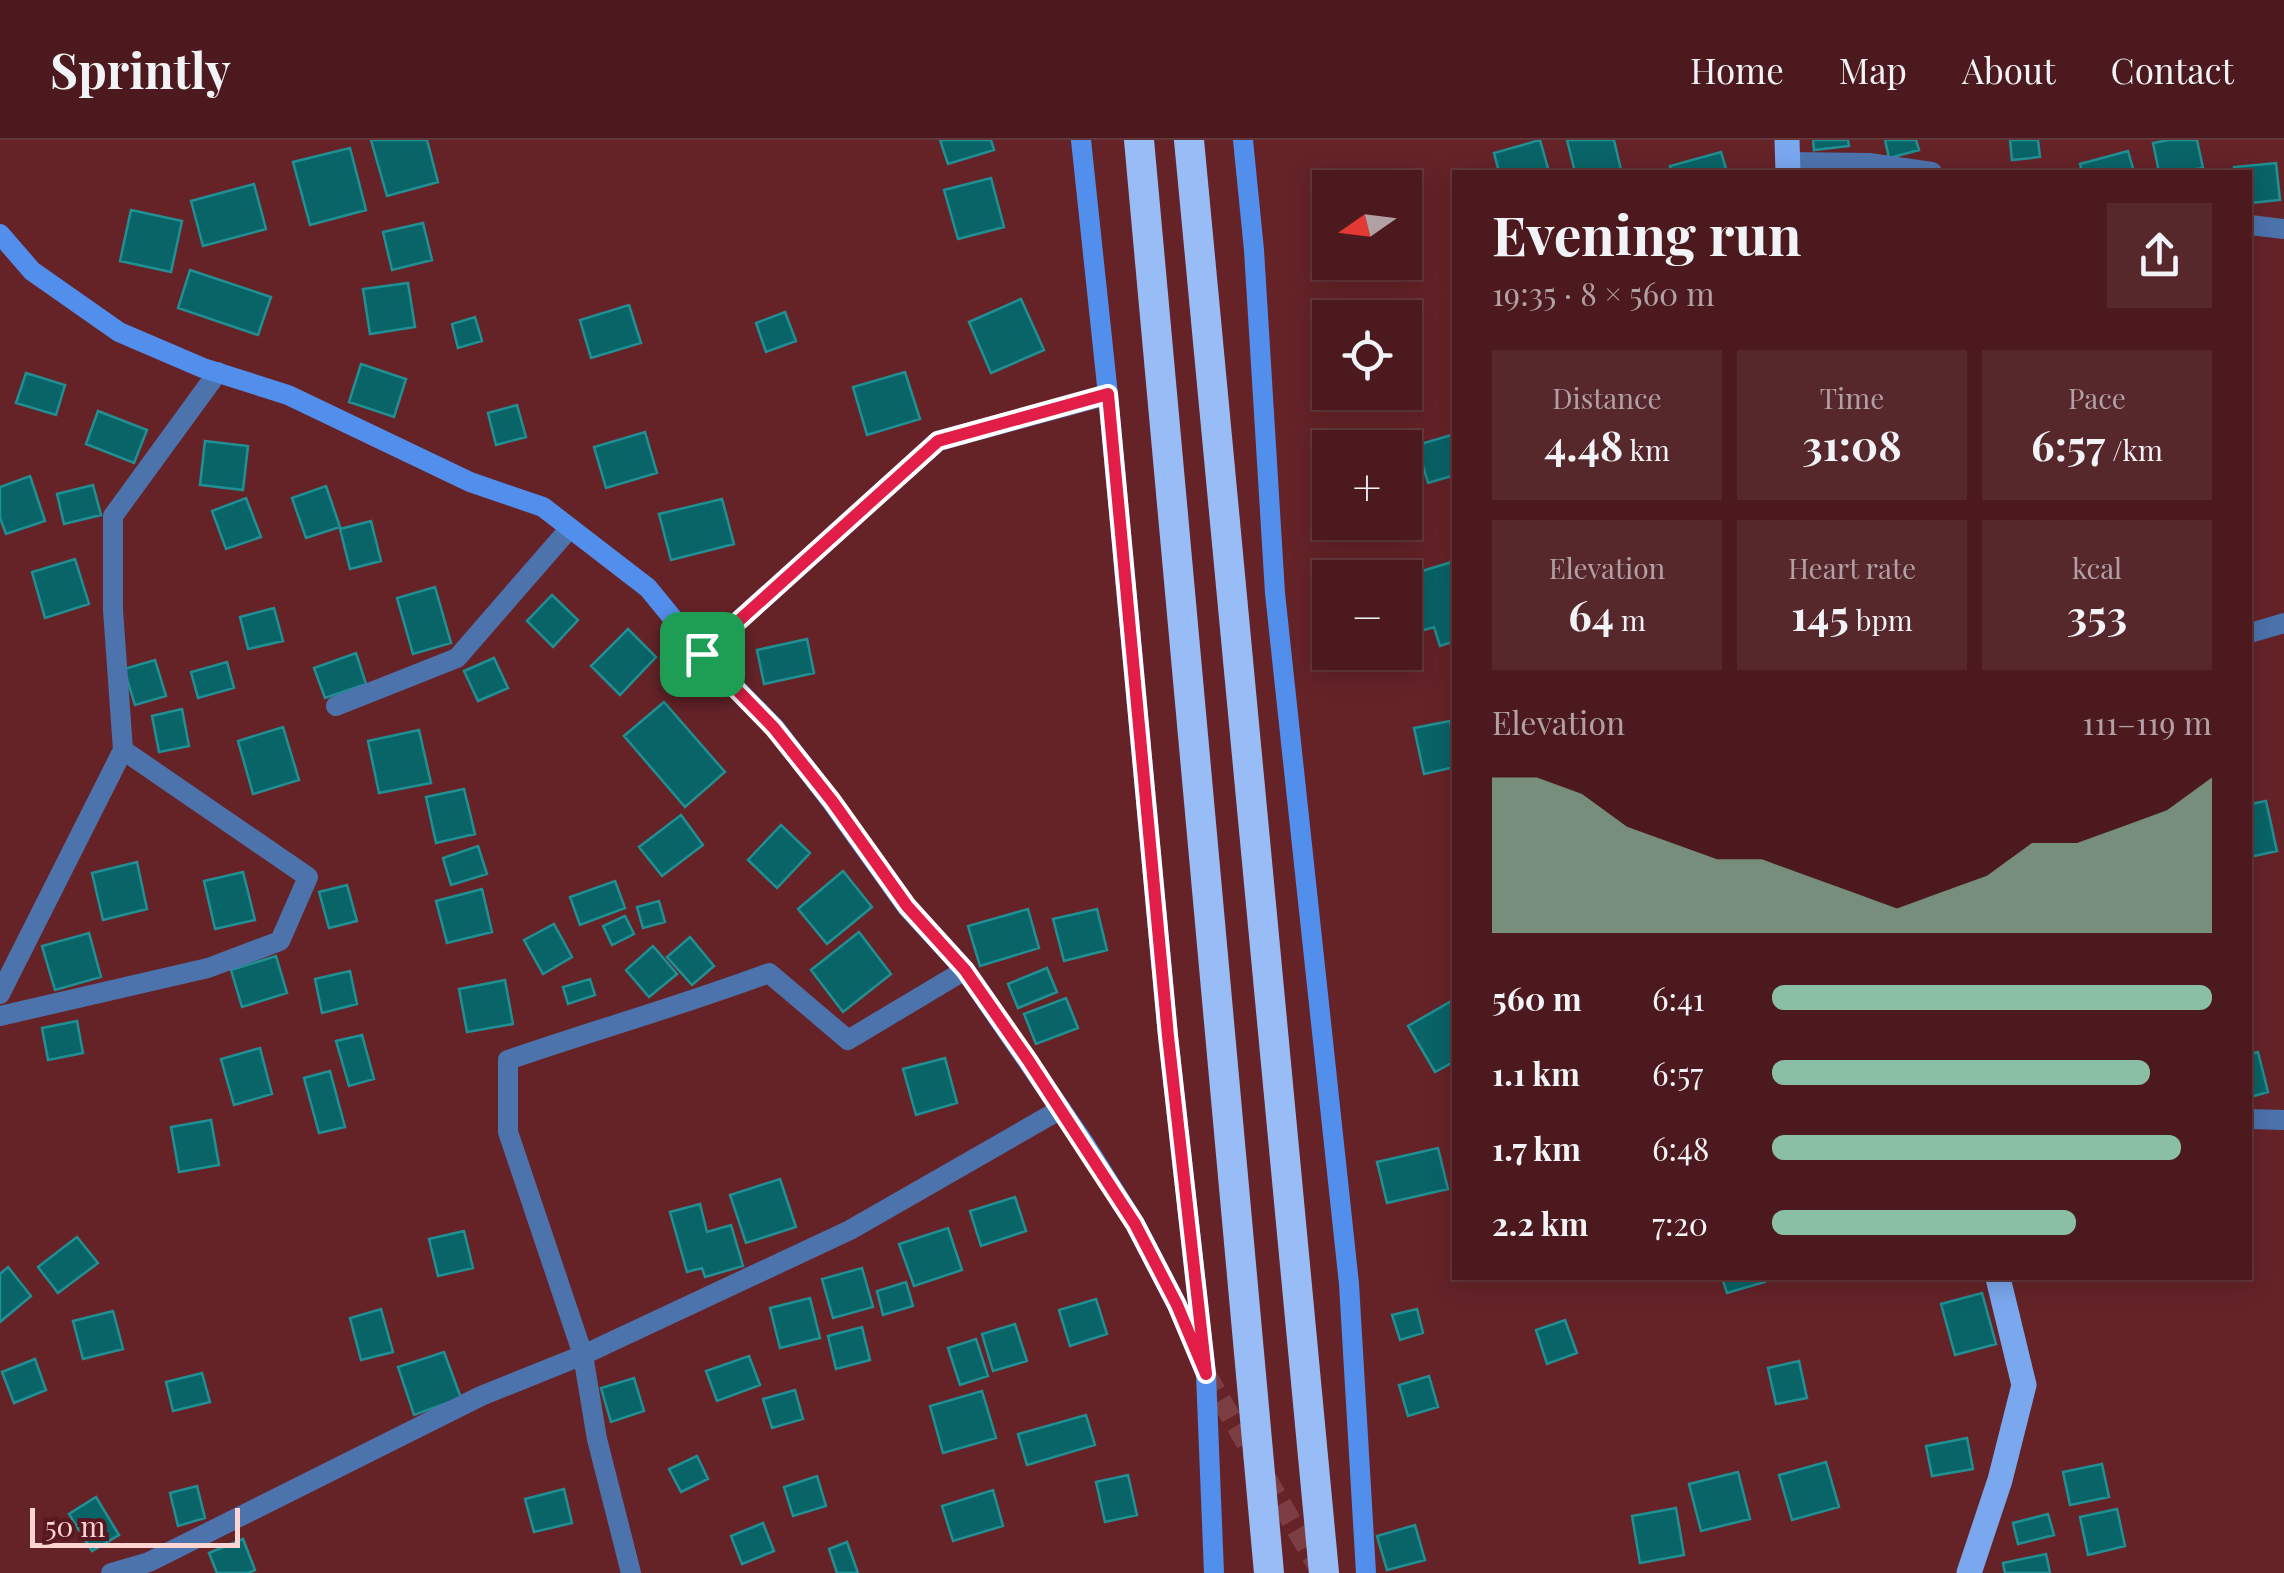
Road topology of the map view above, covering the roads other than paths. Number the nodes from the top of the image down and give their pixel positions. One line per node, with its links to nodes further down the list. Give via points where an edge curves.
1 (1080, 140): 11 (street)
2 (1139, 140): 30 (highway)
3 (1189, 140): 31 (highway)
4 (1243, 140): 32 (street, via 1275,593 1349,1284)
5 (1787, 158): 6 (street)
6 (1918, 170)
7 (2252, 225): 8 (street)
8 (2284, 229)
9 (0, 234): 10 (street, via 32,270 119,332)
10 (218, 372): 12 (street, via 288,395 470,482 544,507); 17 (street, via 113,516)
11 (1108, 394): 15 (street, via 938,441); 26 (street)
12 (570, 528): 15 (street, via 648,588); 16 (street, via 457,658)
13 (2284, 623): 14 (street)
14 (2252, 632)
15 (702, 654): 18 (street, via 774,728 907,906)
16 (336, 706)
17 (123, 750): 19 (street); 20 (street, via 308,877 280,941 208,968)
18 (965, 970): 21 (street); 25 (street, via 848,1040 769,973 508,1060 508,1132)
19 (0, 994)
20 (0, 1016)
21 (1061, 1109): 25 (street, via 850,1230); 26 (street, via 1135,1224)
22 (2252, 1119): 23 (street)
23 (2284, 1120)
24 (1998, 1280): 33 (main road, via 2024,1385)
25 (583, 1354): 27 (street, via 480,1396 149,1562); 28 (street)
26 (1206, 1374): 29 (street)
27 (111, 1573)
28 (631, 1573)
29 (1214, 1573)
30 (1269, 1573)
31 (1324, 1573)
32 (1366, 1573)
33 (1969, 1573)

